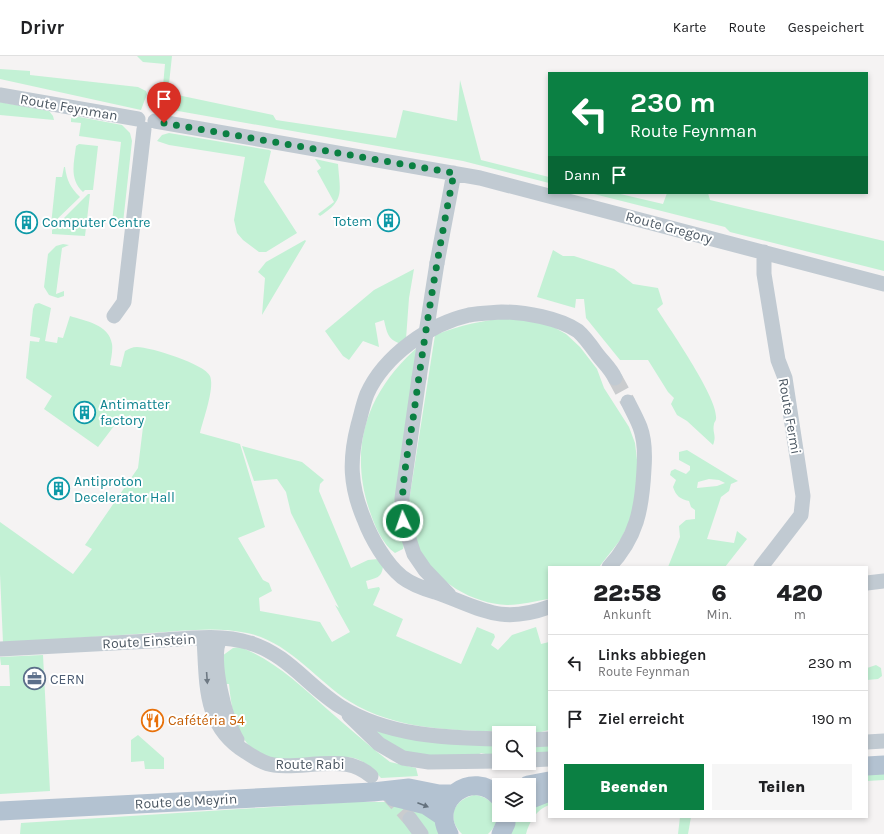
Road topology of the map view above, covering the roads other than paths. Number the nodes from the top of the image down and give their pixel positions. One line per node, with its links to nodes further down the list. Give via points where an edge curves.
1 (0, 94): 2 (street, Route Feynman)
2 (146, 123): 3 (street, Route Feynman); 6 (street, via 124,302)
3 (454, 173): 4 (street, Route Gregory); 13 (street, bridge, via 437,263 402,498 403,521 414,554 425,570)
4 (764, 252): 5 (street, Route Gregory); 10 (street, Route Fermi, via 766,289 778,360 785,378 803,496 801,515)
5 (884, 284)
6 (114, 316)
7 (616, 378): 13 (street, via 579,332 529,313 510,312 468,315 431,330 401,351 377,376 363,405 351,457 355,492 361,511 378,546 403,577 428,590)
8 (628, 402): 9 (street, via 642,434 645,461 643,491 637,524 623,550)
9 (610, 566)
10 (763, 566)
11 (884, 581): 12 (street)
12 (868, 583)
13 (452, 598): 14 (street, via 481,611 501,615 514,616)
14 (548, 607)
15 (204, 639): 16 (street, Route Einstein); 17 (street, Route Einstein); 24 (street, Route Rabi, one-way to 24, via 212,711 226,736)
16 (220, 639): 18 (street, Route Einstein, via 240,640 263,647 290,665); 24 (street, Route Rabi, via 216,645 218,668 227,716 235,736)
17 (0, 649)
18 (341, 707): 19 (street, via 368,720 412,733); 27 (street, via 379,744 403,758 429,762)
19 (492, 739)
20 (548, 739): 21 (street)
21 (536, 740)
22 (884, 741): 23 (street)
23 (868, 742)
24 (248, 753): 32 (street, Route Rabi, via 272,765 352,764 361,768)
25 (548, 759): 26 (street)
26 (536, 760)
27 (492, 761)
28 (884, 765): 29 (main road)
29 (868, 766)
30 (548, 780): 31 (main road)
31 (536, 783)
32 (372, 784): 35 (main road, Route de Meyrin); 37 (main road, Route de Meyrin); 39 (main road, Route de Meyrin, one-way to 39, via 426,805)
33 (492, 791): 35 (main road, via 476,786 466,787)
34 (548, 792): 36 (main road)
35 (454, 794): 39 (main road, via 446,806)
36 (536, 797)
37 (0, 811)
38 (410, 819): 40 (street)
39 (446, 826)
40 (421, 834)

